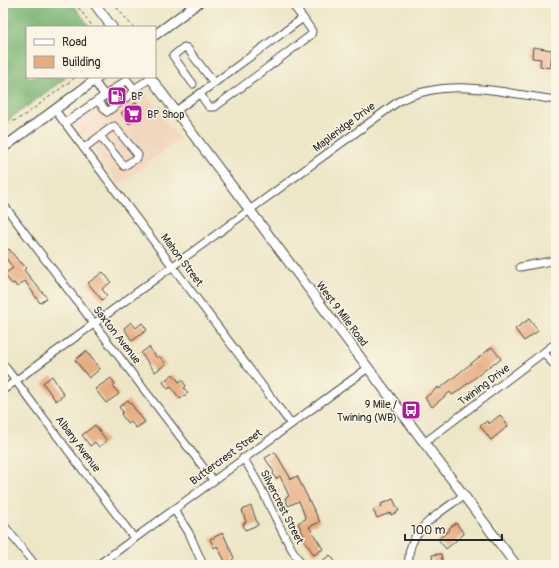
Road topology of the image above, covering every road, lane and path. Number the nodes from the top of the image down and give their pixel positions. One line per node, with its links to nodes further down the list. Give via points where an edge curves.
1 (75, 3): 7 (path)
2 (94, 3): 8 (main road)
3 (113, 3): 9 (path)
4 (198, 3): 10 (main road)
5 (292, 3): 6 (street)
6 (302, 18): 15 (street); 18 (street, via 312,30 311,35 215,107 209,107)
7 (92, 26)
8 (111, 26)
9 (132, 26)
10 (156, 35)
11 (75, 78): 25 (path, via 25,115)
12 (149, 78): 17 (street)
13 (151, 78): 23 (main road, West 9 Mile Road)
14 (97, 79): 19 (street); 22 (main road)
15 (214, 83): 16 (street, via 184,47 173,56); 18 (street)
16 (193, 84)
17 (134, 89): 19 (street, via 128,80); 21 (street, via 134,92 107,112)
18 (200, 94): 23 (street)
19 (105, 96): 21 (street)
20 (556, 100): 30 (street, Mapleridge Drive, via 458,87 434,88 417,93 389,107)
21 (98, 101): 24 (street)
22 (55, 110): 24 (street, Mahon Street); 27 (main road)
23 (176, 112): 30 (main road, West 9 Mile Road)
24 (65, 123): 28 (street, Mahon Street)
25 (3, 127)
26 (100, 136): 26 (street, via 112,126 116,126 138,155 137,158 124,166); 28 (street)
27 (3, 148)
28 (84, 148): 32 (street, Mahon Street)
29 (3, 204): 34 (street, Saxton Avenue)
30 (249, 210): 32 (street, Mapleridge Drive); 39 (main road, West 9 Mile Road)
31 (556, 260): 33 (street)
32 (173, 266): 34 (street, Mapleridge Drive); 42 (street, Mahon Street)
33 (520, 267)
34 (94, 324): 40 (street, Mapleridge Drive); 45 (street, Saxton Avenue)
35 (556, 343): 36 (street, Twining Drive)
36 (544, 353): 38 (street); 43 (street, Twining Drive)
37 (3, 364): 40 (street, Albany Avenue)
38 (556, 367)
39 (368, 368): 42 (street, Buttercrest Street); 43 (main road, West 9 Mile Road)
40 (16, 380): 41 (street, Mapleridge Drive); 49 (street, Albany Avenue)
41 (3, 390)
42 (291, 424): 44 (street, Buttercrest Street)
43 (424, 442): 46 (main road, West 9 Mile Road)
44 (243, 458): 45 (street, Buttercrest Street); 53 (street, Silvercrest Street, via 261,486 282,534)
45 (213, 480): 47 (street, Buttercrest Street)
46 (464, 495): 54 (street, via 415,535 408,552); 55 (main road, West 9 Mile Road)
47 (174, 509): 49 (street, Buttercrest Street); 52 (street, via 189,533)
48 (3, 524): 50 (street)
49 (134, 538): 51 (street, Buttercrest Street)
50 (35, 565)
51 (98, 565)
52 (203, 565)
53 (302, 565)
54 (410, 565)
55 (516, 565)

